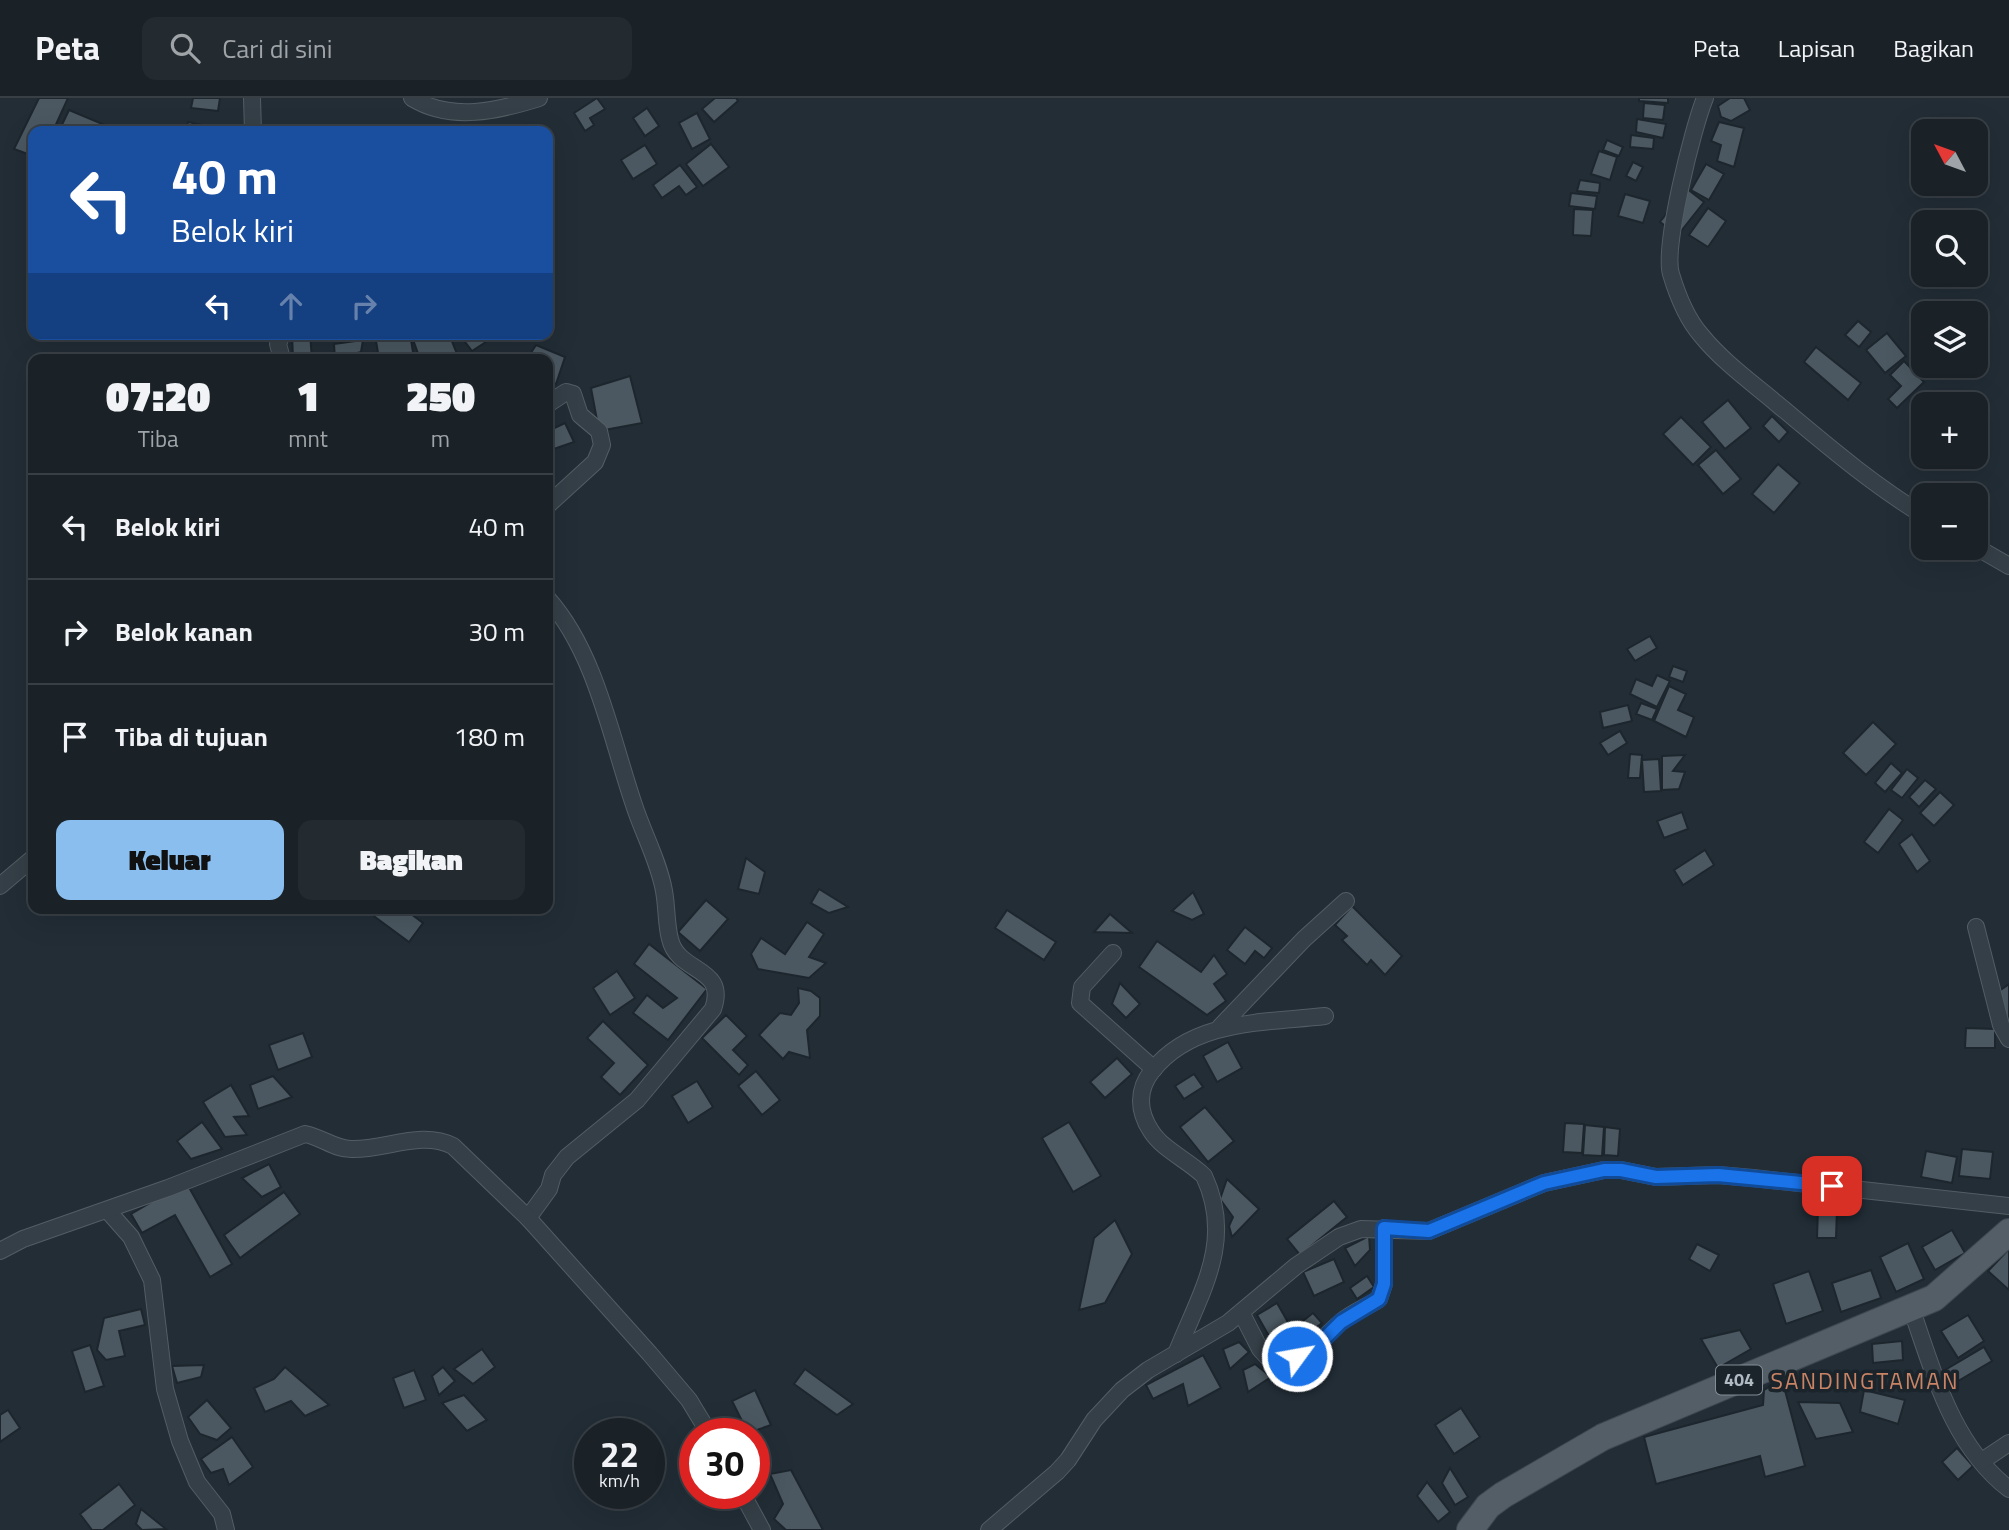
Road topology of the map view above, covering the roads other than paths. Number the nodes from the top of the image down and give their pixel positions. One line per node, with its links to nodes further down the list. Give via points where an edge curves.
1 (252, 98): 5 (street)
2 (412, 98): 3 (street, via 439,110 468,113 504,109)
3 (538, 98)
4 (1705, 98): 8 (street, via 1668,254 1686,312 1711,346 1747,378 1864,475)
5 (253, 126)
6 (553, 400): 7 (street, via 573,394 580,415 599,431 602,446 595,462)
7 (553, 500)
8 (1911, 507)
9 (1988, 554): 10 (street)
10 (2009, 566)
11 (553, 606): 23 (street, via 574,633 608,723 664,889 673,949 712,980 716,993 713,1009 637,1100 567,1157)
12 (28, 862): 13 (street)
13 (0, 886)
14 (1346, 901): 18 (street)
15 (1976, 927): 19 (street, via 2001,1025)
16 (1112, 953): 20 (street, via 1082,987 1080,1003)
17 (1325, 1016): 18 (street)
18 (1218, 1029): 20 (street, via 1179,1045)
19 (2009, 1039)
20 (1154, 1069): 29 (street, via 1140,1100 1144,1117 1152,1133 1204,1176 1217,1233 1214,1262)
21 (2009, 1206): 24 (street, via 1753,1178 1656,1177 1604,1170 1544,1183 1429,1231)
22 (108, 1211): 23 (street, via 305,1134 343,1149 440,1139); 26 (street); 35 (street, via 131,1237 152,1280 165,1390 180,1441 197,1482 222,1514)
23 (528, 1218): 30 (street, via 676,1382)
24 (1384, 1228): 28 (street, via 1361,1229 1318,1249); 28 (street, via 1384,1284 1379,1299 1341,1322 1312,1350 1270,1361)
25 (2009, 1232): 27 (main road, 404, via 1948,1288)
26 (0, 1251)
27 (1911, 1308): 32 (street, via 1945,1405); 38 (main road, 404, via 1603,1437 1488,1506)
28 (1242, 1314): 29 (street)
29 (1176, 1354): 37 (street, via 1122,1390 1057,1472)
30 (699, 1418)
31 (2009, 1443): 32 (street)
32 (1982, 1461): 33 (street)
33 (2009, 1489)
34 (751, 1509): 36 (street)
35 (226, 1530)
36 (762, 1530)
37 (989, 1530)
38 (1469, 1530)

